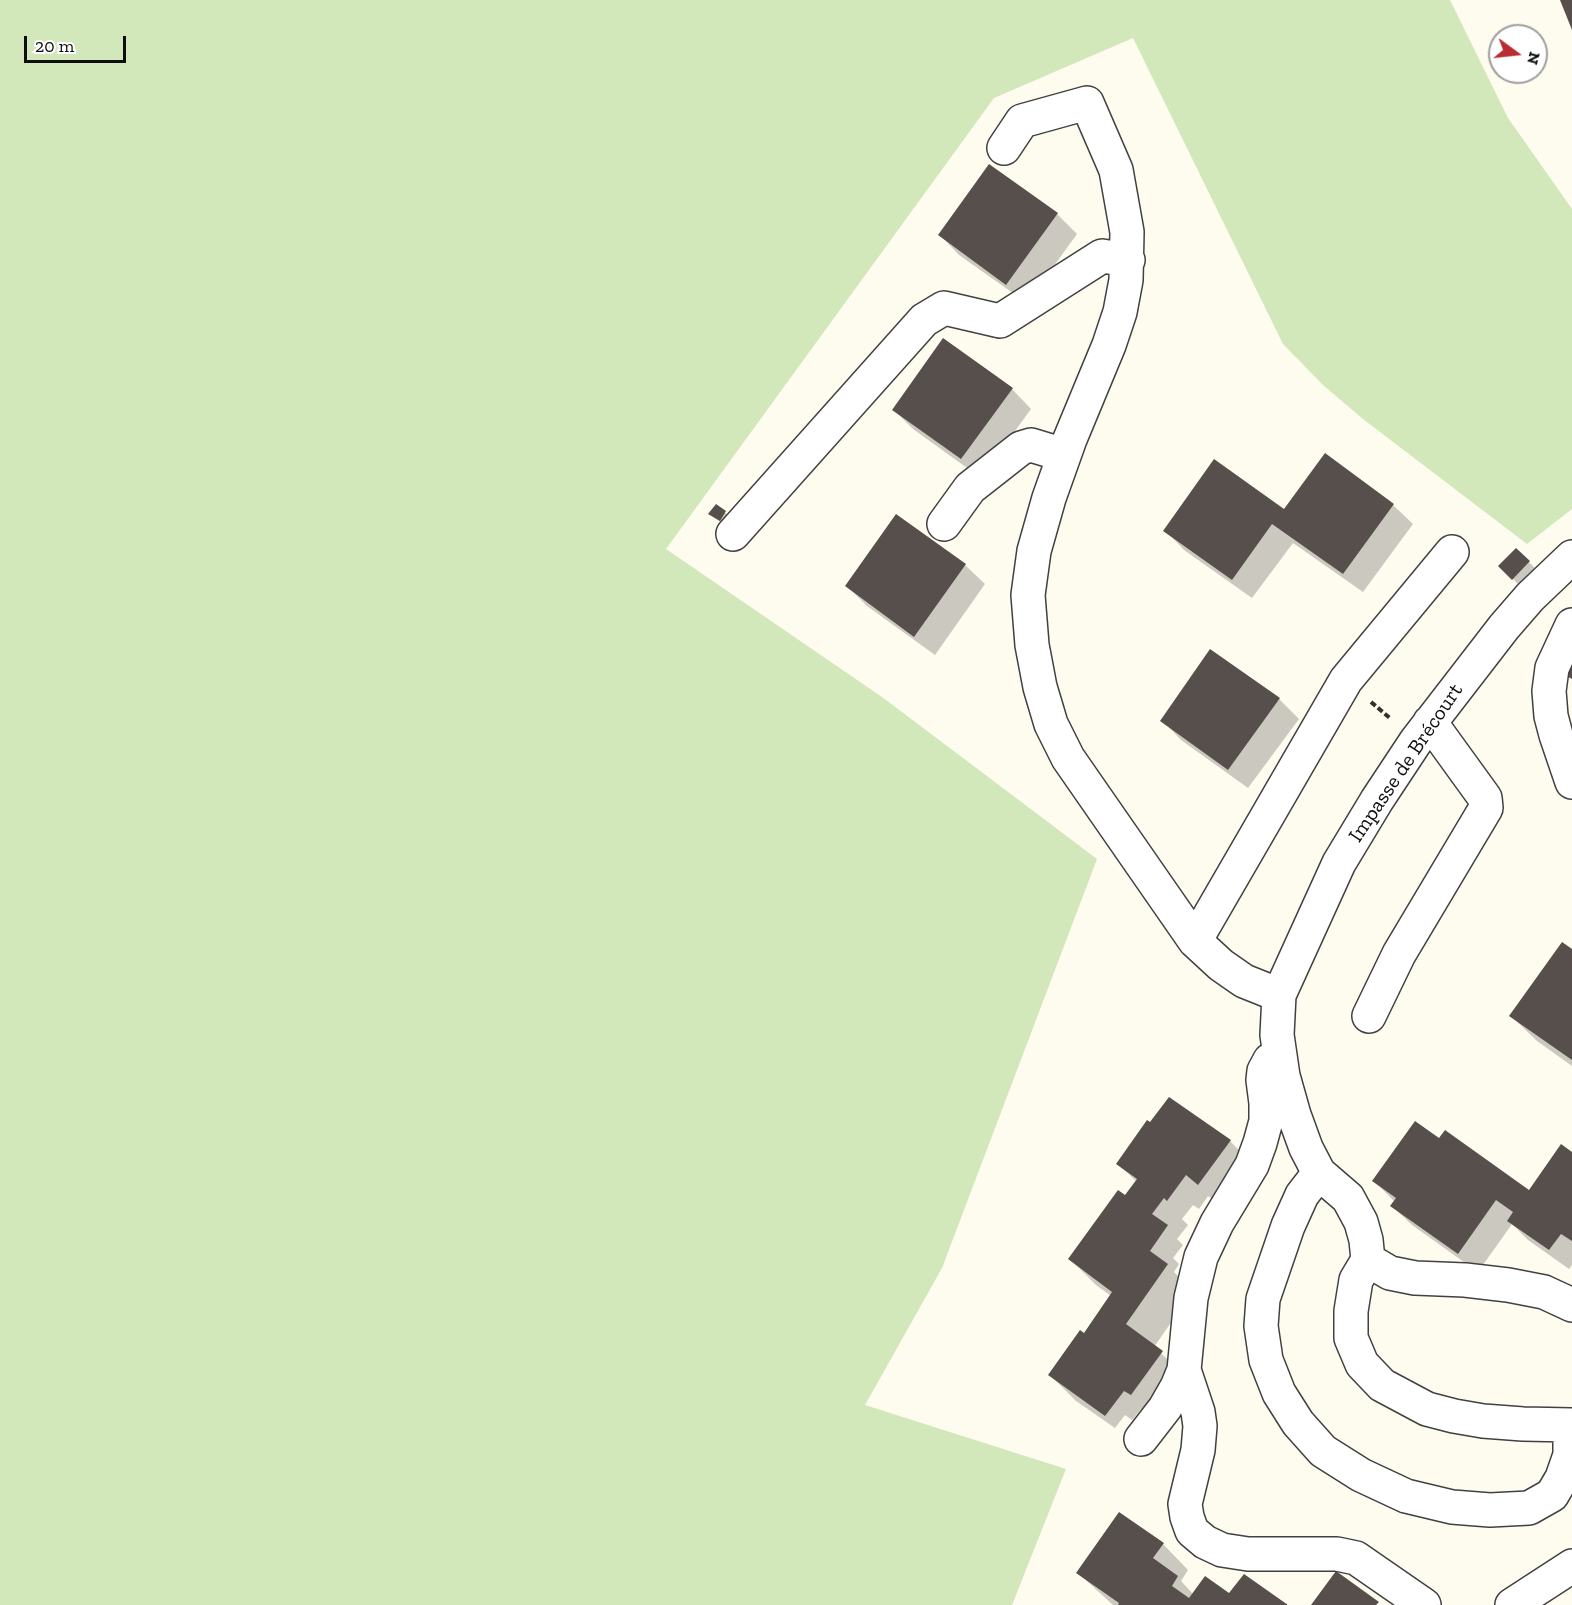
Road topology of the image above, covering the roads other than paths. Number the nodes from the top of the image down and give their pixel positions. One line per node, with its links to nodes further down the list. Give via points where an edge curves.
1 (1004, 148): 2 (street, via 1022,121 1087,103 1116,170)
2 (1128, 260): 3 (street, via 1120,312); 5 (street, via 1102,256 1000,321 944,308 924,320)
3 (1064, 455): 4 (street, via 1031,445 1021,448 970,488); 11 (street, via 1034,550 1028,595 1040,687 1051,724 1068,758)
4 (944, 524)
5 (733, 534)
6 (1452, 552): 11 (street, via 1346,680)
7 (1572, 557): 9 (street, Impasse de Brécourt, via 1504,627)
8 (1572, 625): 10 (street, via 1552,668 1549,691 1551,716)
9 (1423, 732): 12 (street, Impasse de Brécourt, via 1339,863); 13 (street, via 1485,798 1486,808 1399,954)
10 (1572, 782)
11 (1195, 941): 12 (street, via 1244,981)
12 (1279, 994): 14 (street)
13 (1369, 1017)
14 (1280, 1049): 15 (street, via 1294,1115); 18 (street, via 1264,1071 1266,1121 1252,1165 1201,1257 1191,1298)
15 (1319, 1173): 16 (street, via 1348,1198 1361,1222); 19 (street, via 1302,1196 1288,1226 1263,1299 1261,1326 1266,1360 1280,1393 1298,1423 1323,1451 1361,1476 1406,1496 1452,1507 1529,1508 1552,1495 1562,1478 1570,1455)
16 (1368, 1260): 17 (street, via 1390,1274 1508,1285 1544,1292); 19 (street, via 1356,1280 1352,1338 1362,1364 1382,1385 1427,1409 1454,1416)
17 (1572, 1305)
18 (1184, 1370): 20 (street, via 1165,1408); 22 (street, via 1200,1426 1185,1504 1192,1531 1222,1550 1356,1558)
19 (1571, 1425)
20 (1141, 1438)
21 (1572, 1566): 23 (street)
22 (1424, 1605)
23 (1512, 1605)

